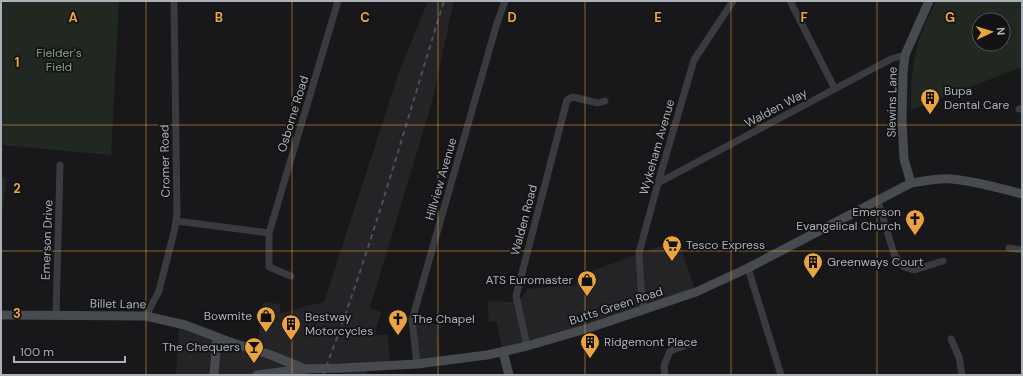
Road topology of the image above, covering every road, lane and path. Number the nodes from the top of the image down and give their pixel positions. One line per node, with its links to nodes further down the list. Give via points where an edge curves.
1 (174, 1): 15 (street, Cromer Road)
2 (338, 1): 16 (street, Osborne Road)
3 (505, 1): 34 (street, Hillview Avenue, via 412,320)
4 (733, 1): 11 (street, Wykeham Avenue, via 694,60)
5 (790, 1): 8 (street)
6 (929, 1): 7 (street, Slewins Lane)
7 (905, 55): 8 (street, Walden Way, via 892,59); 12 (street, Slewins Lane, via 902,85 904,159)
8 (835, 89): 11 (street, Walden Way)
9 (605, 101): 30 (street, Walden Road, via 598,103 573,97 567,100 516,296)
10 (60, 164): 24 (street, Emerson Drive)
11 (658, 183): 22 (street, Wykeham Avenue, via 639,253)
12 (911, 183): 13 (street, via 951,179 994,186); 14 (street, Butts Green Road)
13 (1022, 194)
14 (878, 201): 19 (street, via 894,254 904,267 914,270); 20 (street, Butts Green Road)
15 (176, 221): 16 (street); 25 (street, Cromer Road, via 159,291)
16 (269, 233): 21 (street, Osborne Road, via 269,267)
17 (1009, 248): 18 (street)
18 (1022, 250)
19 (943, 261)
20 (748, 268): 22 (street, Butts Green Road, via 696,292); 42 (street)
21 (291, 276)
22 (644, 310): 30 (street, Butts Green Road)
23 (1, 314): 24 (street, Billet Lane)
24 (56, 315): 25 (street, Billet Lane)
25 (146, 316): 26 (street, Billet Lane)
26 (200, 331): 28 (street, Billet Lane); 31 (street, via 213,340)
27 (951, 339): 43 (street, via 959,357)
28 (230, 342): 31 (street, via 222,344); 33 (street, Billet Lane)
29 (689, 344): 41 (street, via 670,351 664,366)
30 (527, 346): 32 (street, Butts Green Road)
31 (216, 350): 38 (street)
32 (503, 352): 34 (street, Butts Green Road); 40 (street)
33 (271, 355): 35 (street, Billet Lane); 37 (street, via 272,366)
34 (417, 364): 36 (street, Butts Green Road)
35 (305, 369): 36 (street, Butts Green Road, bridge, via 342,368); 37 (street, Butts Green Road)
36 (367, 371)
37 (269, 373): 39 (street, Butts Green Road)
38 (215, 374)
39 (257, 375)
40 (509, 375)
41 (665, 375)
42 (781, 375)
43 (962, 375)

